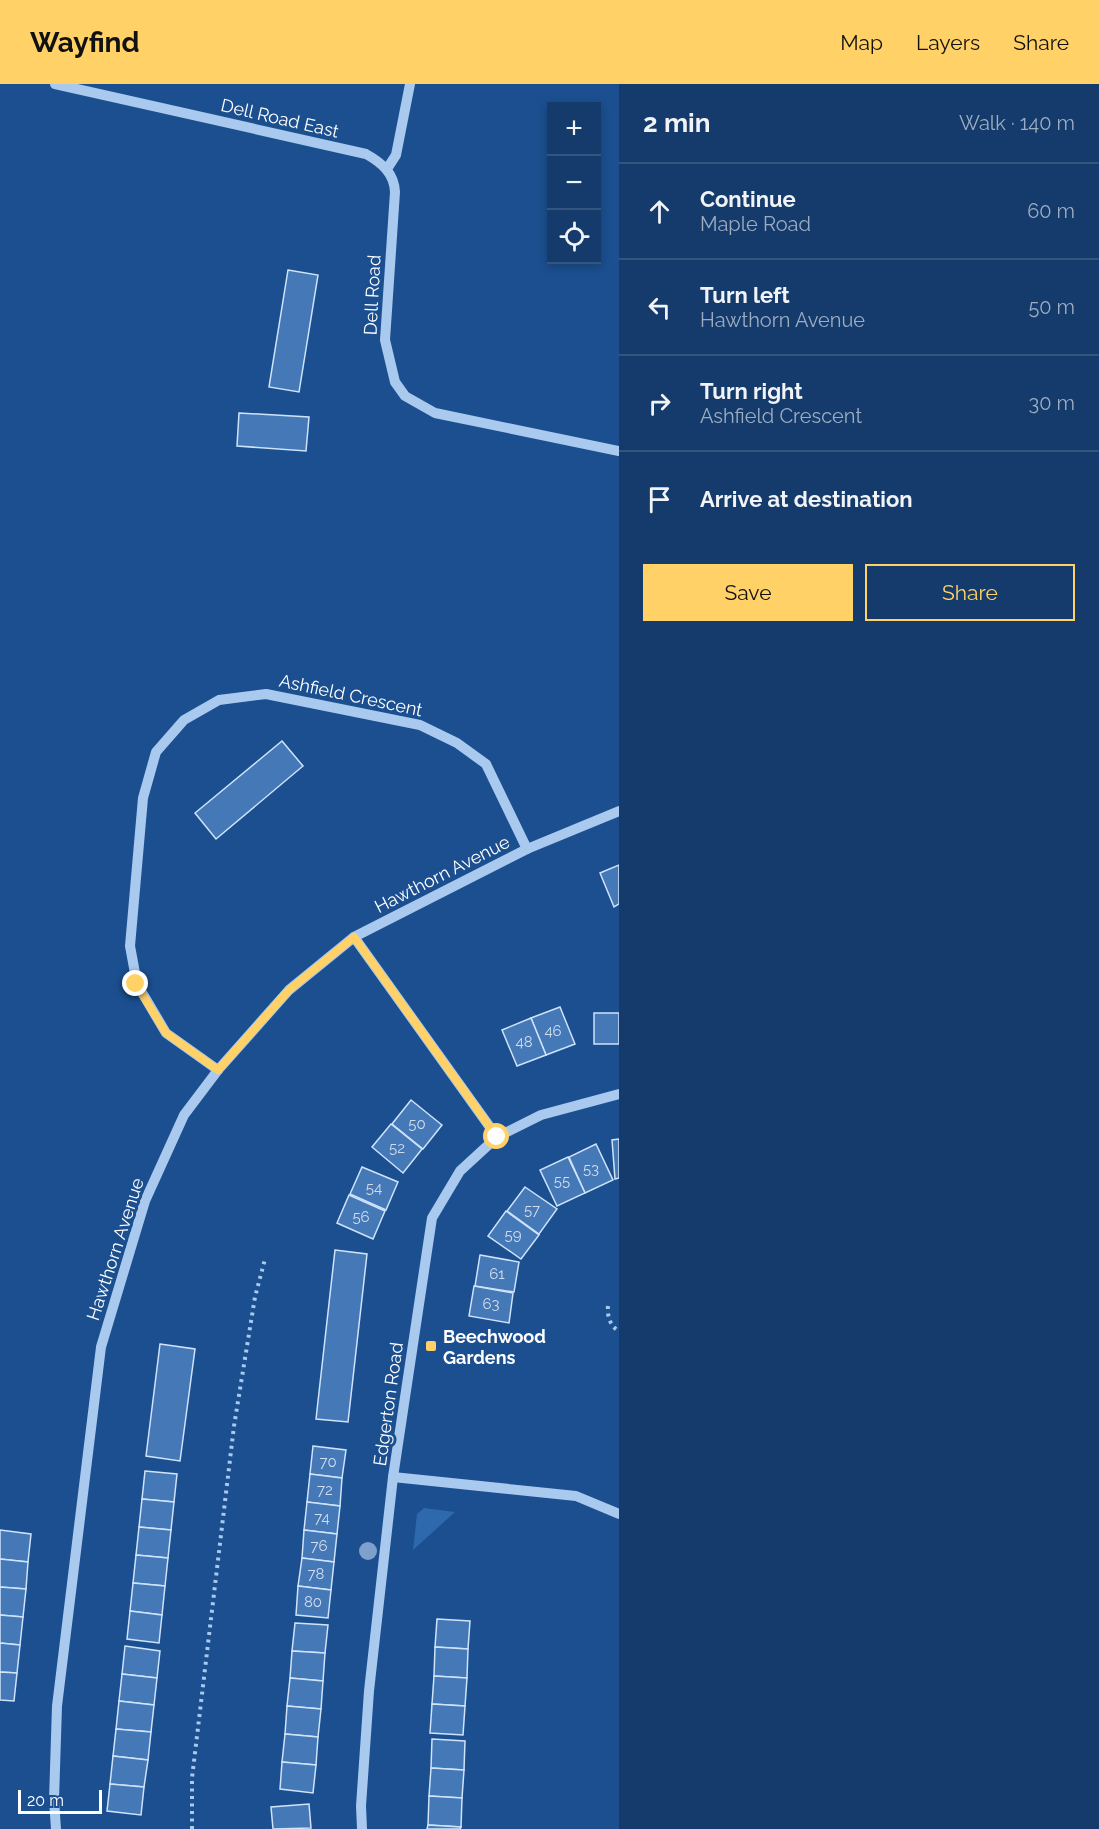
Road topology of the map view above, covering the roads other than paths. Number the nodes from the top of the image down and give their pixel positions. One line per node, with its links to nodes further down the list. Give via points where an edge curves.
1 (55, 84): 3 (street, Dell Road East, via 366,154)
2 (410, 84): 3 (street, via 396,155)
3 (387, 169): 4 (street, Dell Road, via 395,192 385,340 394,382 405,396 435,413)
4 (619, 451)
5 (619, 811): 6 (street, Hawthorn Avenue)
6 (527, 849): 7 (street, Hawthorn Avenue); 8 (street, Ashfield Crescent, via 486,764 457,743 420,725 266,694 219,700 184,720 156,752 143,798 130,946 136,984 166,1033)
7 (354, 937): 8 (street, Hawthorn Avenue, via 289,990); 10 (street)
8 (218, 1070): 13 (street, Hawthorn Avenue, via 184,1115 145,1201 101,1347 57,1706)
9 (619, 1094): 10 (street, Edgerton Road, via 541,1115)
10 (497, 1137): 11 (street, Edgerton Road, via 460,1171 432,1218)
11 (393, 1477): 12 (street, via 576,1496); 14 (street, Edgerton Road, via 369,1690)
12 (619, 1514)
13 (56, 1829)
14 (362, 1829)

